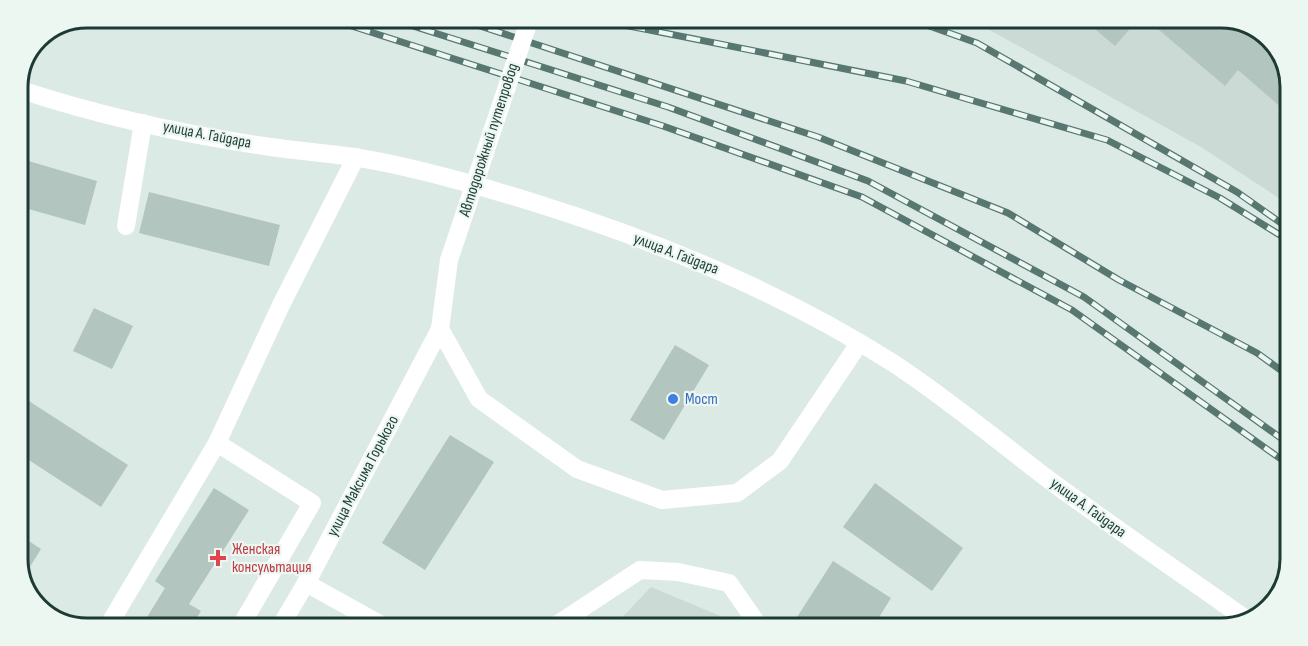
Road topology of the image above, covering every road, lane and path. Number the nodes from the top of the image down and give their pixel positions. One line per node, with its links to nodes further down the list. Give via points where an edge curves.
1 (527, 28): 6 (street, Автодорожный путепровод, bridge, via 449,260)
2 (29, 93): 3 (street, улица А. Гайдара)
3 (143, 123): 4 (street, улица А. Гайдара, via 270,147); 5 (street)
4 (356, 157): 7 (street, улица А. Гайдара, via 531,202 650,243 789,304); 8 (street)
5 (126, 226)
6 (440, 329): 7 (street, via 480,399 577,469 662,500 737,493 780,461); 9 (street, улица Максима Горького)
7 (858, 345): 10 (street, улица А. Гайдара, via 935,392 1054,483)
8 (217, 443): 11 (street); 12 (street, via 312,503)
9 (306, 583): 13 (street, улица Максима Горького); 14 (street)
10 (1239, 614)
11 (113, 618)
12 (245, 618)
13 (285, 618)
14 (369, 618)
15 (567, 618): 16 (street, via 640,570 678,572 729,583)
16 (754, 618)

